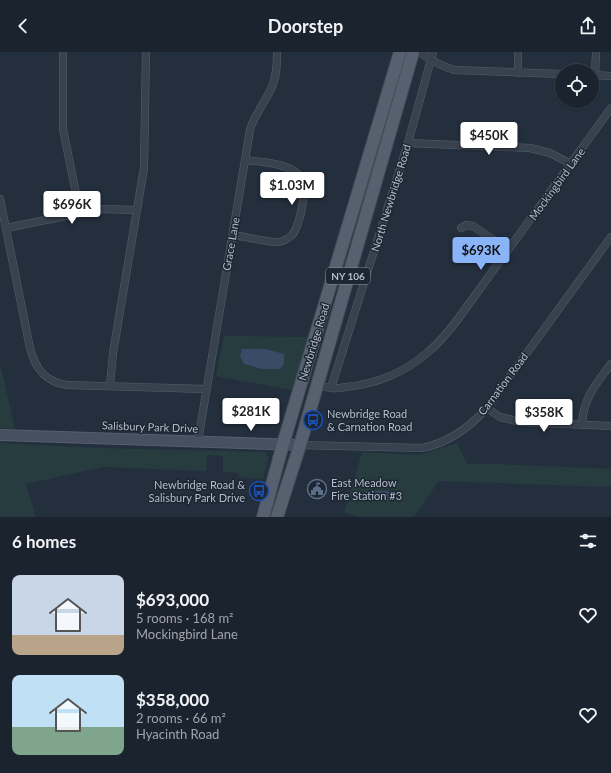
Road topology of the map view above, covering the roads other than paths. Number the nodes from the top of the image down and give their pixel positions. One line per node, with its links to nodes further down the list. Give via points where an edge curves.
1 (63, 52): 22 (street, via 63,129)
2 (146, 52): 21 (street, via 145,156)
3 (277, 52): 18 (street, Grace Lane, via 273,84 254,119)
4 (400, 52): 27 (main road, Newbridge Road / NY 106)
5 (414, 52): 29 (main road, Newbridge Road / NY 106)
6 (420, 52): 10 (street)
7 (433, 52): 10 (street, North Newbridge Road)
8 (518, 52): 12 (street)
9 (596, 52): 11 (street)
10 (431, 61): 12 (street, via 454,70); 17 (street, North Newbridge Road)
11 (595, 64)
12 (518, 72): 13 (street)
13 (555, 74)
14 (599, 76): 15 (street)
15 (611, 76)
16 (611, 108): 19 (street, Mockingbird Lane)
17 (408, 143): 19 (street, via 530,148 550,153); 33 (street, North Newbridge Road)
18 (245, 160): 25 (street, Grace Lane); 25 (street, via 287,166 299,175 304,187 300,219 292,235 278,242)
19 (571, 164): 28 (street, Mockingbird Lane)
20 (0, 199): 23 (street)
21 (136, 210): 22 (street); 32 (street)
22 (80, 213): 23 (street)
23 (6, 228): 32 (street, via 30,348 36,366 48,378 60,384)
24 (461, 228): 28 (street, via 466,225 473,226)
25 (233, 235): 34 (street, Grace Lane)
26 (611, 237): 35 (street, Carnation Road)
27 (341, 249): 29 (main road); 40 (main road, Newbridge Road / NY 106)
28 (508, 250): 33 (street, Mockingbird Lane, via 458,319 427,353 388,377 356,386)
29 (355, 253): 31 (main road, Newbridge Road / NY 106)
30 (611, 364): 36 (street, via 587,399)
31 (316, 384): 33 (street, Mockingbird Lane); 41 (main road, Newbridge Road / NY 106)
32 (110, 386): 34 (street)
33 (331, 388)
34 (206, 389): 39 (street, Grace Lane)
35 (487, 408): 36 (street, via 500,416 521,422); 41 (street, Carnation Road, via 470,425 434,446 422,448)
36 (582, 425): 37 (street)
37 (611, 426)
38 (0, 435): 39 (main road, Salisbury Park Drive)
39 (198, 441): 40 (main road, Salisbury Park Drive)
40 (283, 444): 41 (main road, Salisbury Park Drive); 42 (main road, Newbridge Road / NY 106)
41 (300, 444): 43 (main road, Newbridge Road / NY 106)
42 (263, 517)
43 (277, 517)

